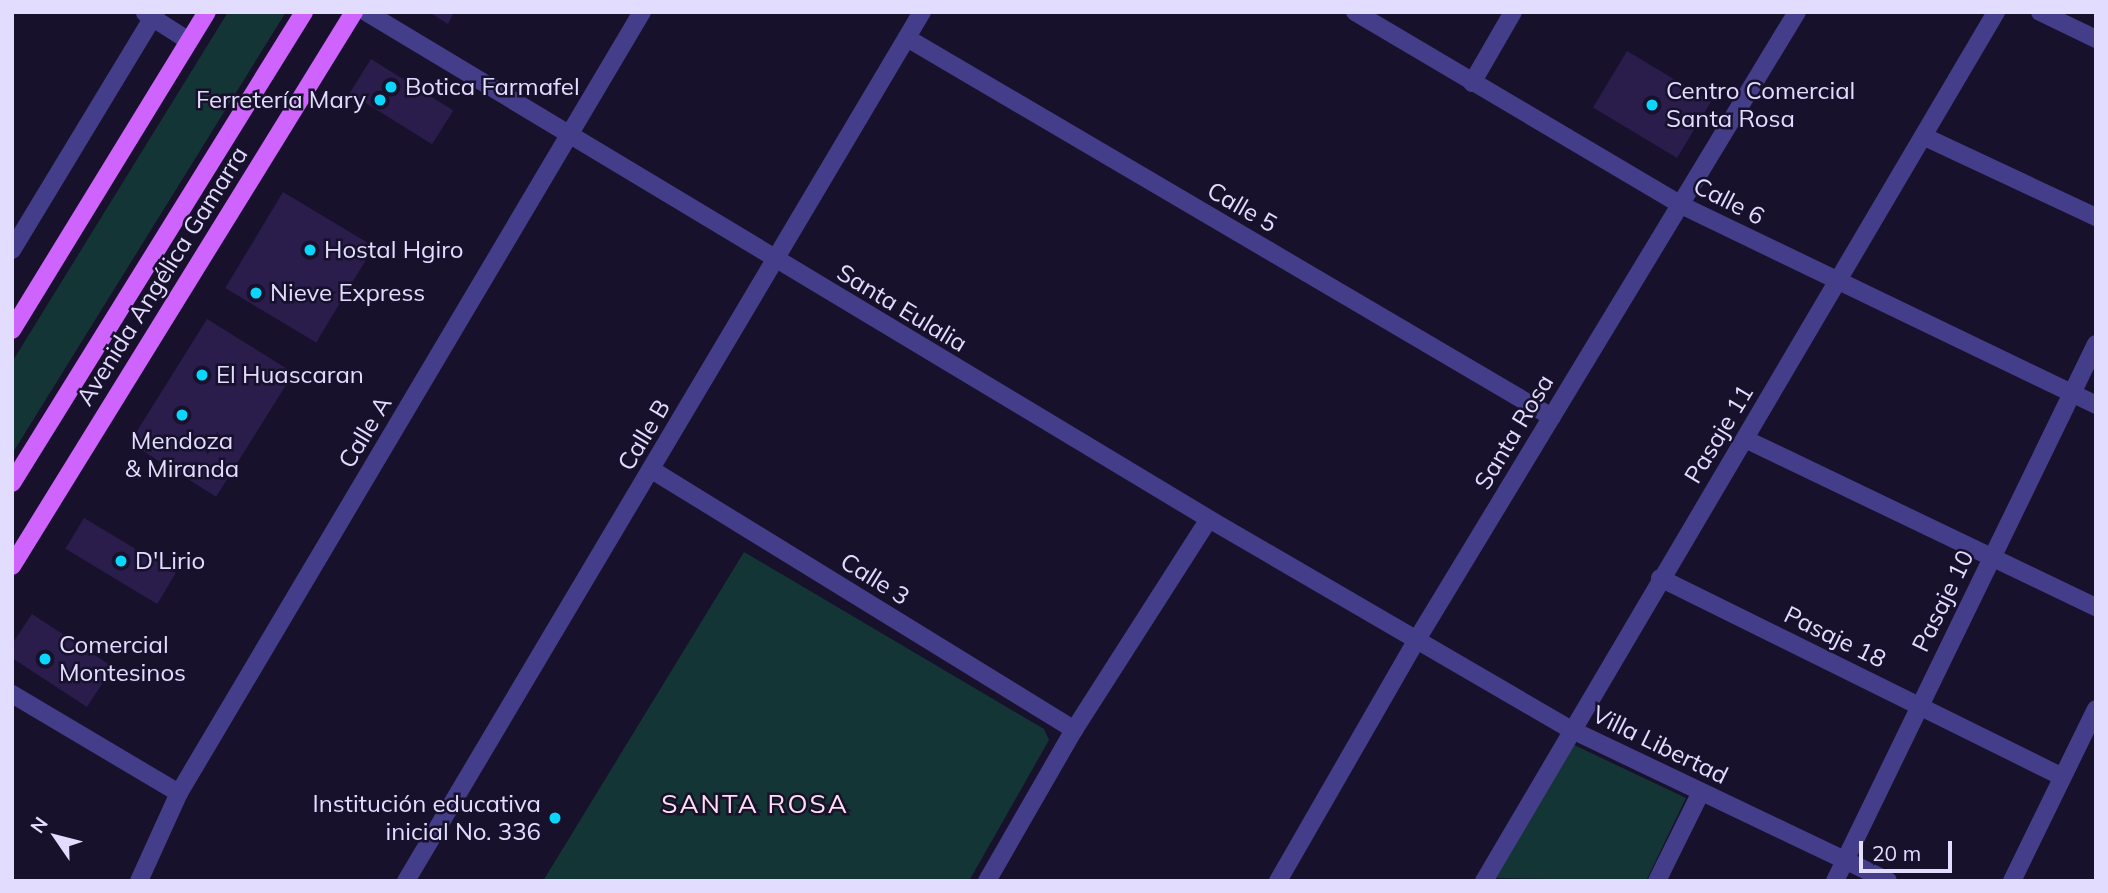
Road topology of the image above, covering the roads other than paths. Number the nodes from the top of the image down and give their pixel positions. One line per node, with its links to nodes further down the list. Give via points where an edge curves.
1 (207, 12): 15 (main road)
2 (304, 12): 31 (main road, Avenida Angélica Gamarra)
3 (354, 12): 34 (main road, Avenida Angélica Gamarra)
4 (366, 12): 17 (street, Santa Eulalia)
5 (642, 12): 17 (street, Calle A)
6 (922, 12): 13 (street, Calle B)
7 (1355, 12): 16 (street, Calle 6)
8 (1513, 12): 16 (street)
9 (1797, 12): 19 (street, Santa Rosa)
10 (1996, 12): 18 (street, Pasaje 11)
11 (2040, 12): 14 (street)
12 (151, 14): 15 (street); 21 (street)
13 (907, 38): 22 (street, Calle B); 28 (street, Calle 5)
14 (2096, 39)
15 (189, 41): 24 (main road)
16 (1472, 83): 19 (street, Calle 6)
17 (569, 136): 22 (street, Santa Eulalia); 45 (street, Calle A)
18 (1925, 137): 20 (street); 23 (street, Pasaje 11)
19 (1683, 206): 23 (street, Calle 6); 28 (street, Santa Rosa)
20 (2096, 217)
21 (12, 250)
22 (775, 260): 30 (street, Calle B); 32 (street, Santa Eulalia)
23 (1839, 284): 26 (street, Calle 6); 29 (street, Pasaje 11)
24 (12, 330)
25 (2096, 344): 26 (street, Pasaje 10)
26 (2072, 394): 27 (street, Calle 6); 33 (street, Pasaje 10)
27 (2096, 405)
28 (1552, 417): 37 (street, Santa Rosa)
29 (1745, 439): 33 (street); 35 (street, Pasaje 11)
30 (652, 470): 42 (street, Calle 3); 48 (street, Calle B)
31 (12, 483)
32 (1209, 519): 37 (street, Santa Eulalia); 42 (street)
33 (1992, 556): 36 (street); 39 (street, Pasaje 10)
34 (12, 566)
35 (1660, 578): 39 (street, Pasaje 18); 41 (street, Pasaje 11)
36 (2096, 607)
37 (1416, 641): 41 (street, Villa Libertad); 50 (street, Santa Rosa)
38 (12, 694): 45 (street)
39 (1920, 705): 43 (street, Pasaje 18); 46 (street, Pasaje 10)
40 (2096, 709): 43 (street)
41 (1570, 729): 44 (street, Villa Libertad); 51 (street, Pasaje 11)
42 (1074, 730): 49 (street)
43 (2063, 777): 55 (street)
44 (1701, 792): 46 (street, Villa Libertad); 52 (street)
45 (179, 793): 47 (street, Calle A)
46 (1845, 860): 53 (street, Pasaje 10); 54 (street, Villa Libertad)
47 (139, 881)
48 (406, 881)
49 (986, 881)
50 (1278, 881)
51 (1484, 881)
52 (1657, 881)
53 (1835, 881)
54 (1888, 881)
55 (2012, 881)

